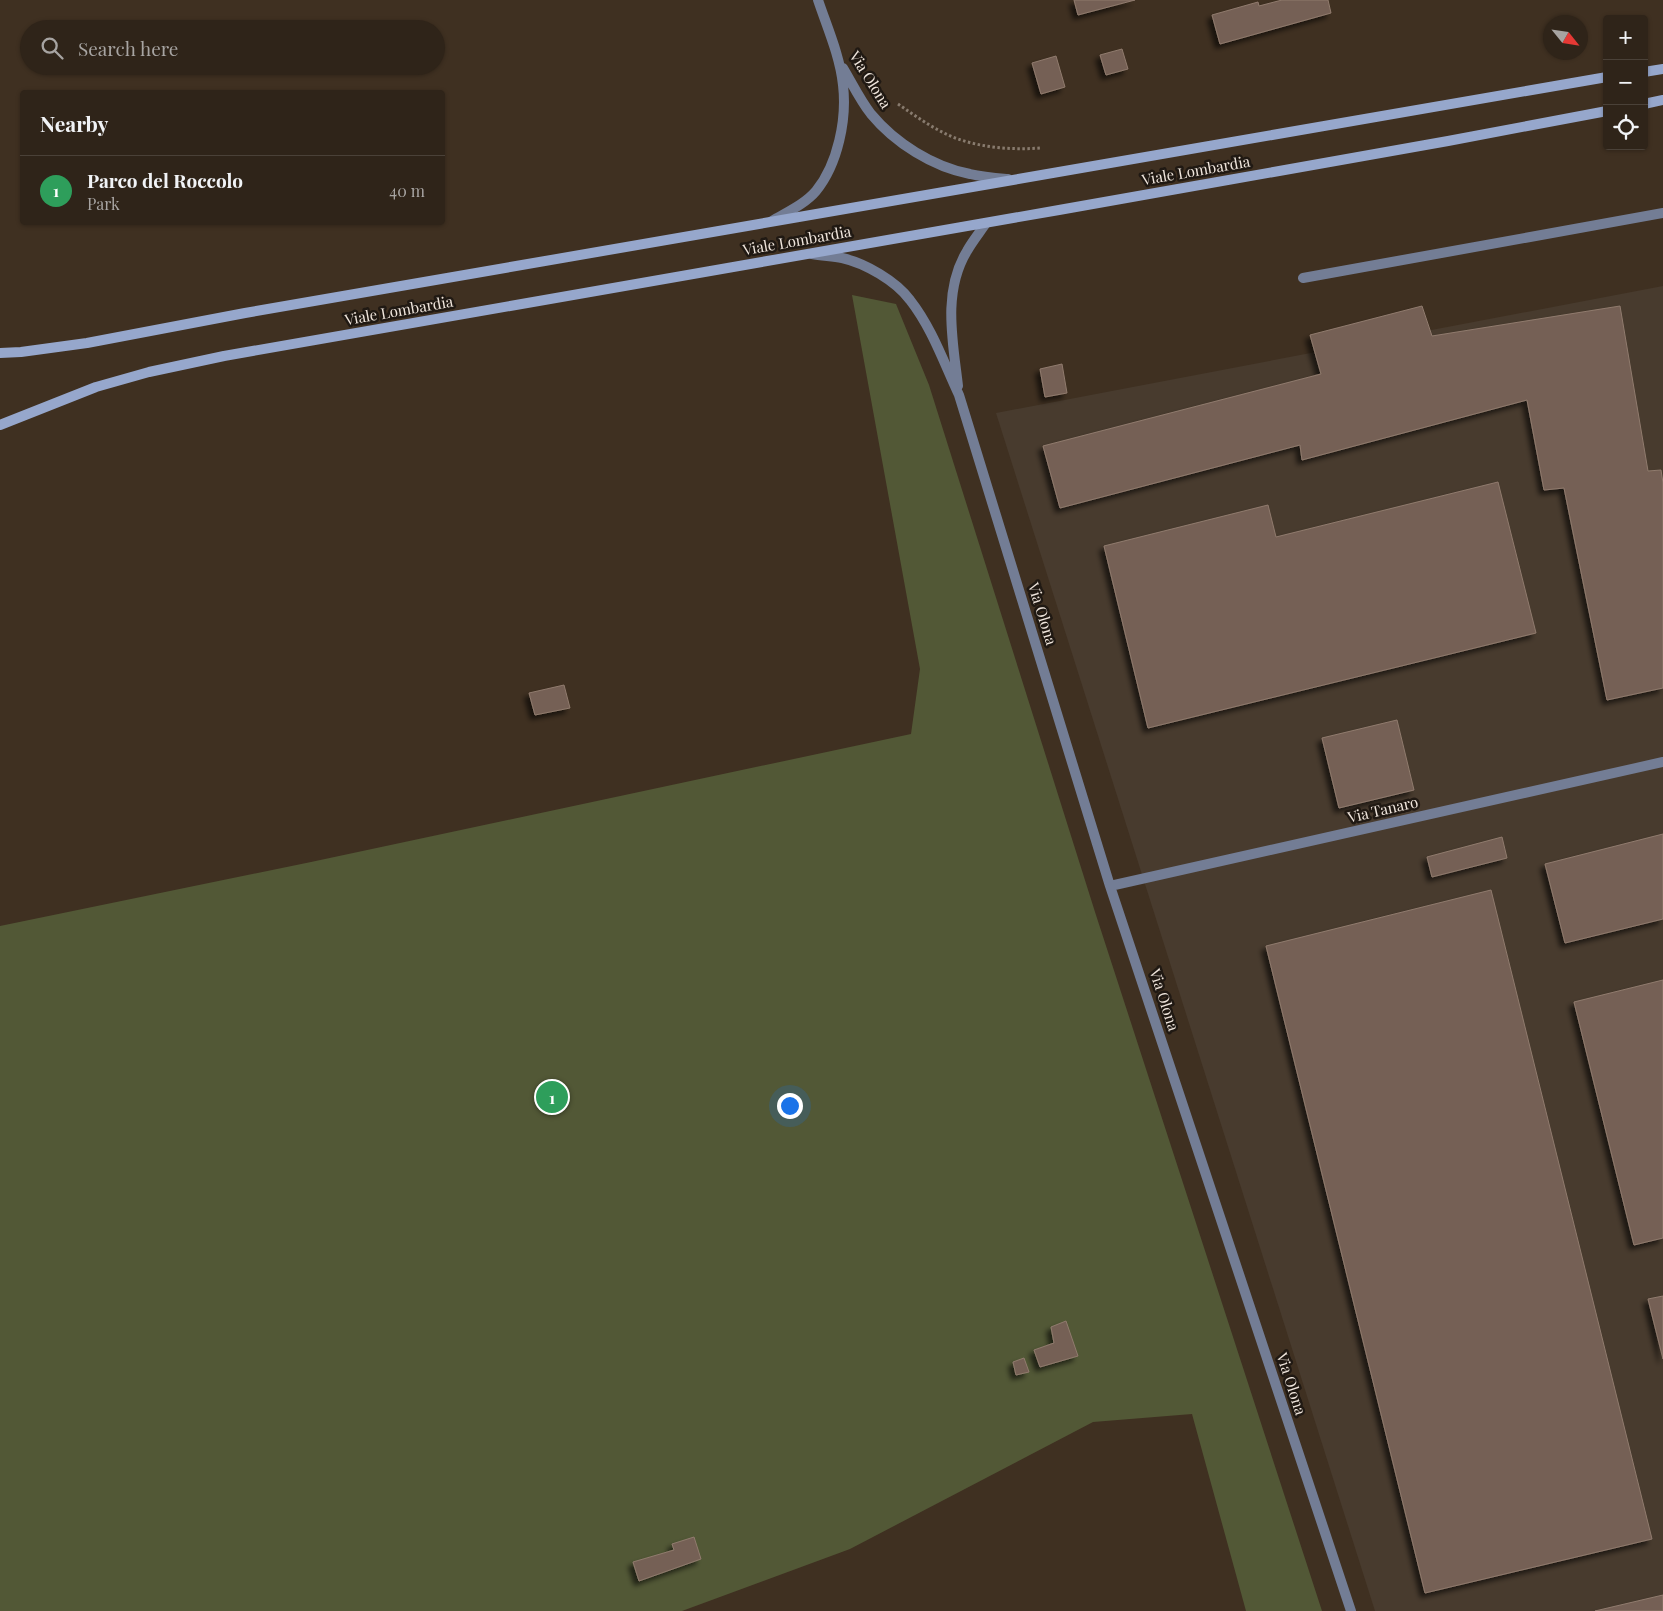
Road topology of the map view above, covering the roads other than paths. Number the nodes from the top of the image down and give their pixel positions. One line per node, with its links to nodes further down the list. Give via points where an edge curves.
1 (818, 0): 2 (street, Via Olona)
2 (836, 54): 9 (street, Via Olona, via 871,114 913,151 969,174); 11 (street, Via Olona, via 843,85 843,116 830,172 816,192 796,208)
3 (1663, 69): 4 (main road)
4 (1648, 71)
5 (1603, 78): 9 (main road, Viale Lombardia)
6 (1663, 100): 7 (main road)
7 (1648, 103)
8 (1603, 112): 12 (main road, Viale Lombardia)
9 (1014, 180): 11 (main road, Viale Lombardia)
10 (1663, 213): 14 (street)
11 (769, 222): 15 (main road, Viale Lombardia, via 245,313 87,344)
12 (986, 223): 13 (main road, Viale Lombardia); 16 (street, Via Olona, via 966,252 953,295 950,320)
13 (809, 254): 16 (street, Via Olona, via 842,258 868,268 909,298 926,324); 17 (main road, Viale Lombardia, via 215,358 96,387)
14 (1303, 278)
15 (0, 353)
16 (959, 395): 19 (street, Via Olona)
17 (0, 425)
18 (1663, 762): 19 (street, Via Tanaro)
19 (1110, 886): 20 (street, Via Olona)
20 (1351, 1611)

